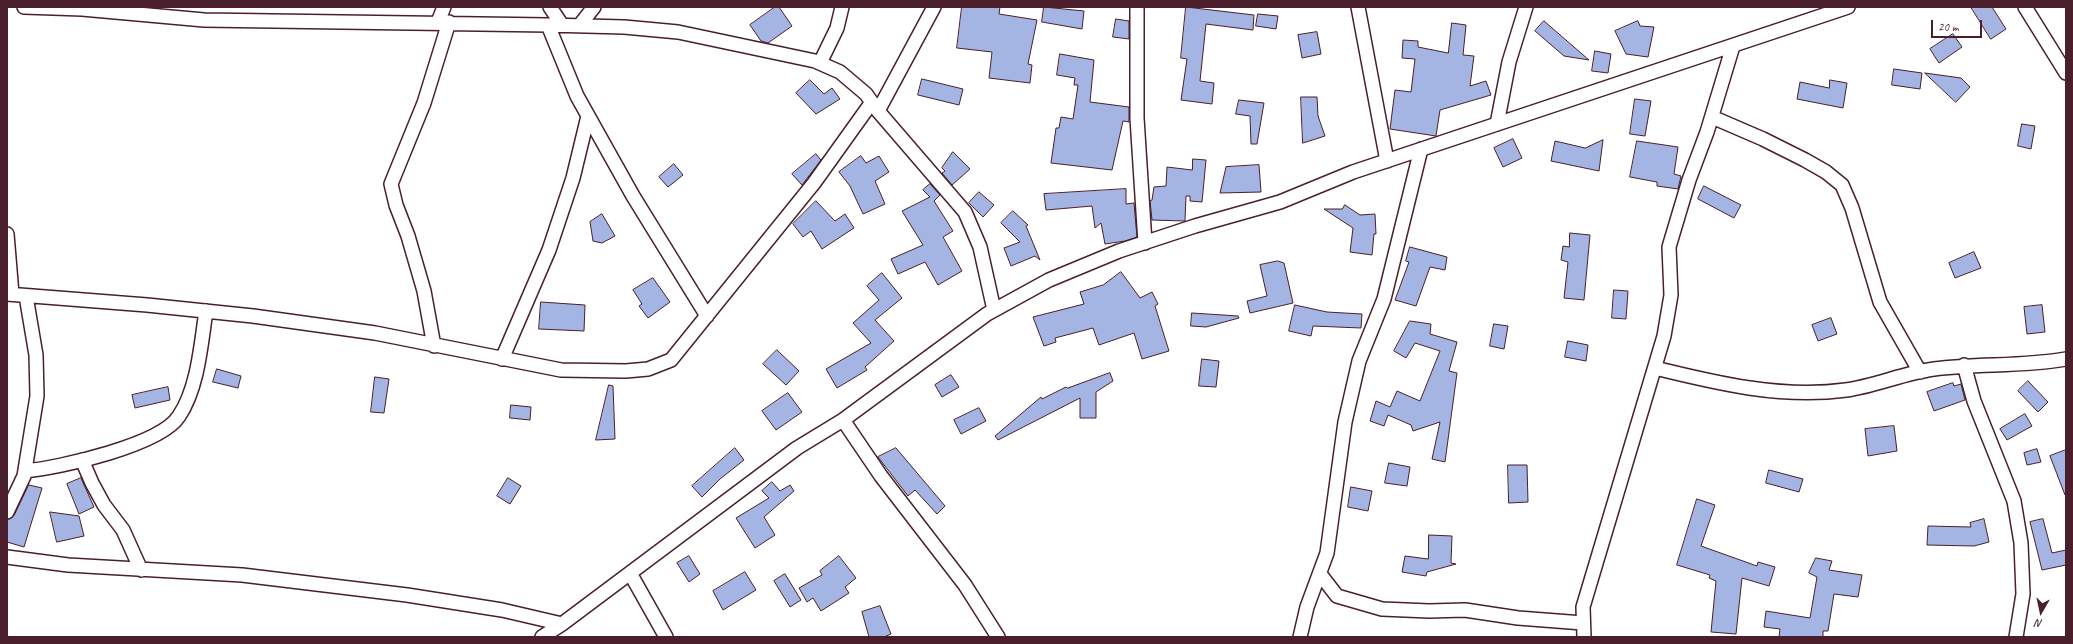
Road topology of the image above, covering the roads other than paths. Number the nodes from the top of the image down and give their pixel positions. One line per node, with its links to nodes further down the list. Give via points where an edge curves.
1 (24, 7): 12 (street, via 204,20)
2 (444, 7): 12 (street)
3 (550, 7): 14 (street)
4 (594, 7): 15 (street)
5 (842, 7): 17 (street, via 837,28)
6 (934, 7): 19 (street)
7 (1137, 7): 26 (street, via 1137,118)
8 (1358, 7): 24 (street)
9 (1526, 7): 22 (street, via 1509,62)
10 (1848, 7): 16 (street)
11 (2025, 7): 18 (street)
12 (443, 22): 13 (street); 32 (street, via 424,103 391,184 424,291)
13 (548, 25): 14 (street); 20 (street, via 577,96)
14 (562, 25): 15 (street)
15 (579, 26): 17 (street, via 678,32)
16 (1733, 46): 21 (street); 22 (street)
17 (820, 63): 19 (street, via 840,72 866,94)
18 (2066, 73)
19 (875, 107): 29 (street, via 965,212 980,247); 31 (street)
20 (588, 116): 31 (street, via 660,241); 33 (street, via 573,178 549,250)
21 (1712, 117): 36 (street, via 1689,180 1670,247 1671,295); 37 (street, via 1805,160 1842,185 1852,208 1880,302)
22 (1498, 124): 23 (street)
23 (1422, 150): 24 (street); 45 (street, via 1384,299 1359,361 1345,422 1327,553)
24 (1387, 161): 26 (street, via 1280,202)
25 (7, 234): 27 (street)
26 (1145, 243): 29 (street, via 1049,280)
27 (9, 294): 28 (street)
28 (26, 296): 30 (street); 40 (street, via 36,355 37,396)
29 (994, 310): 38 (street)
30 (206, 311): 32 (street, via 375,334); 39 (street, via 196,370 179,417 168,429 149,439)
31 (707, 316): 33 (street, via 671,360 648,369 561,370)
32 (434, 346): 33 (street)
33 (502, 359)
34 (2066, 359): 35 (street, via 2041,363)
35 (1964, 366): 37 (street); 53 (street, via 1974,401 2014,501 2021,543 2023,594)
36 (1655, 368): 37 (street, via 1700,379 1802,394 1847,390); 46 (street, via 1594,568 1583,607)
37 (1920, 372)
38 (843, 420): 44 (street, via 797,448); 50 (street, via 881,476 965,585)
39 (82, 460): 40 (street, via 51,468); 43 (street, via 104,505 123,530)
40 (24, 471): 41 (street)
41 (7, 512)
42 (7, 557): 43 (street, via 68,566)
43 (141, 570): 47 (street, via 242,575 407,595 502,610)
44 (630, 574): 47 (street); 49 (street)
45 (1320, 574): 46 (street, via 1337,596 1382,609 1465,610 1518,618); 51 (street, via 1307,607)
46 (1583, 623): 52 (street)
47 (562, 624): 48 (street)
48 (542, 637)
49 (666, 637)
50 (998, 637)
51 (1300, 637)
52 (1584, 637)
53 (2016, 637)

